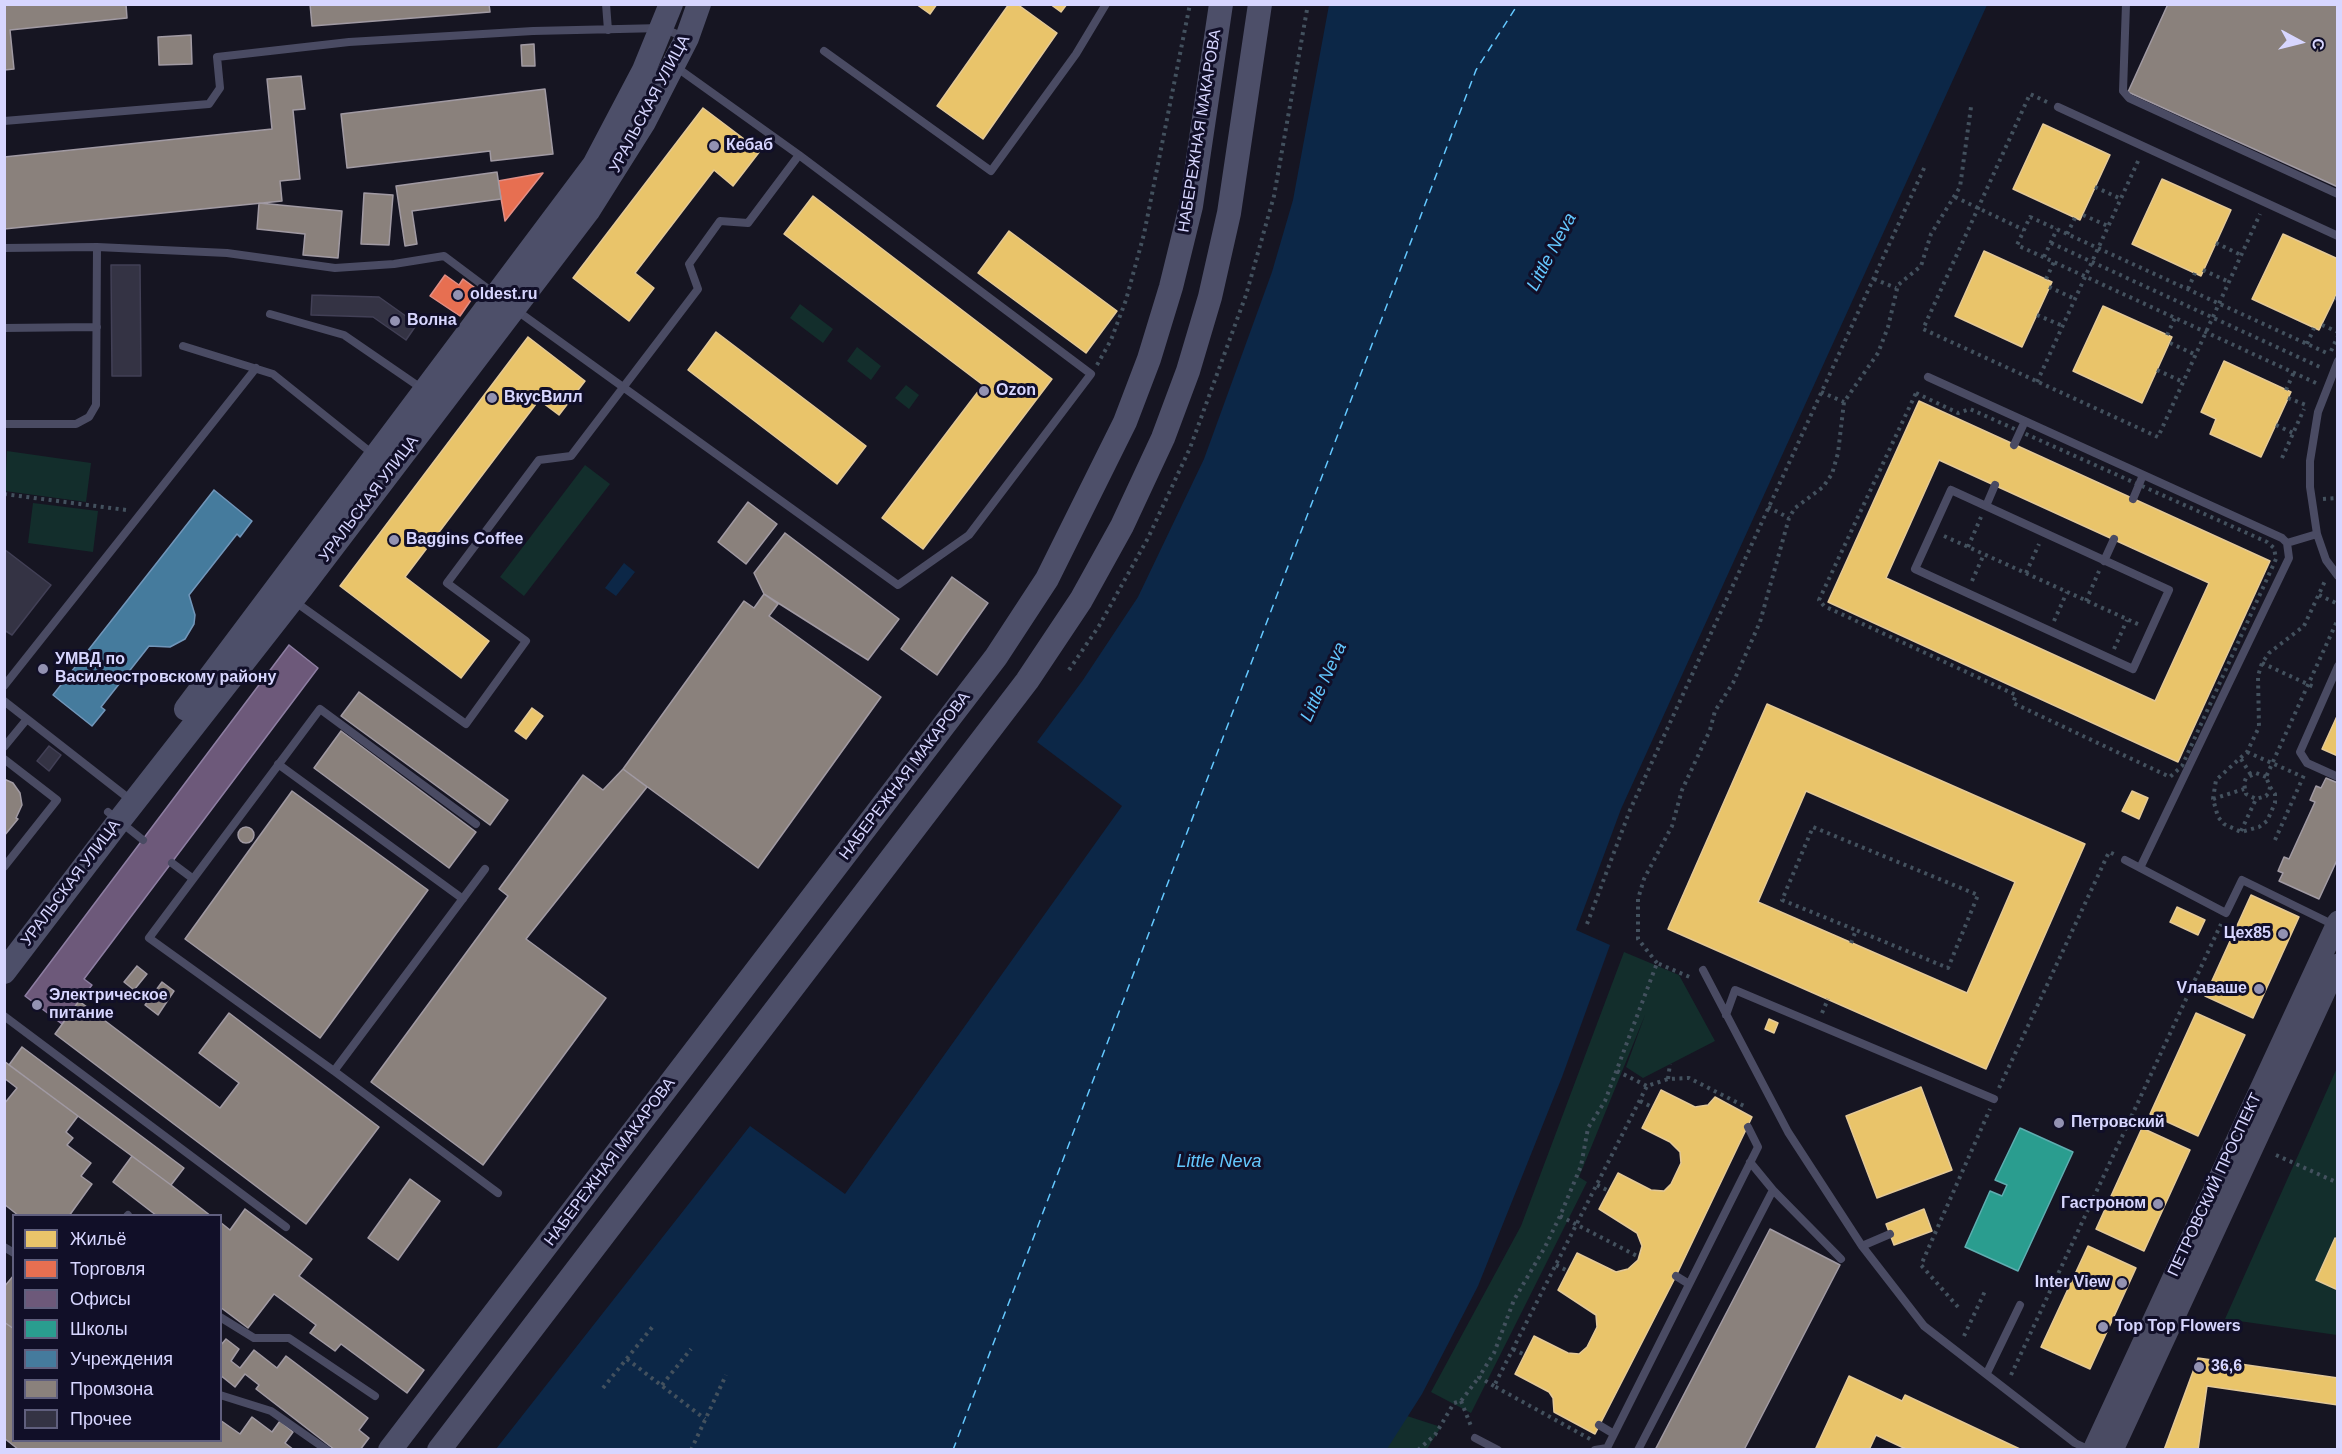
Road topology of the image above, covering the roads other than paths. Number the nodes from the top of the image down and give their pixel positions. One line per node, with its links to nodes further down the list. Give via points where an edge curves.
1 (606, 4): 9 (lane)
2 (671, 4): 8 (main road, УРАЛЬСКАЯ УЛИЦА)
3 (699, 4): 10 (main road, УРАЛЬСКАЯ УЛИЦА)
4 (1107, 4): 11 (lane, via 1076,54 991,171)
5 (1221, 4): 92 (main road, НАБЕРЕЖНАЯ МАКАРОВА, via 1191,206 1171,287 1125,422 1047,579 1002,647)
6 (1260, 4): 93 (main road, via 1229,213 1188,371 1163,438 1122,526 1080,600 1027,681)
7 (2126, 4): 16 (lane, via 2123,91 2129,98)
8 (662, 28): 9 (lane); 10 (lane); 12 (main road, УРАЛЬСКАЯ УЛИЦА)
9 (608, 30): 14 (lane, via 349,42 217,57 220,88 209,104)
10 (687, 38): 12 (main road, УРАЛЬСКАЯ УЛИЦА)
11 (824, 51)
12 (662, 60): 15 (lane); 20 (main road, УРАЛЬСКАЯ УЛИЦА, via 606,185)
13 (2058, 107): 17 (lane)
14 (4, 121)
15 (800, 155): 28 (lane, via 748,224 720,221 689,264 698,289); 28 (lane, via 1091,374 969,535 898,585)
16 (2337, 194)
17 (2337, 236)
18 (97, 247): 19 (lane); 20 (lane, via 227,253 335,268 444,256); 22 (lane)
19 (4, 248)
20 (505, 302): 28 (lane); 29 (main road, УРАЛЬСКАЯ УЛИЦА)
21 (270, 314): 29 (lane, via 344,335)
22 (97, 327): 23 (lane); 31 (lane, via 96,405 89,417 76,424)
23 (4, 328)
24 (183, 346): 26 (lane)
25 (2337, 360): 38 (lane, via 2316,420 2310,461)
26 (256, 368): 33 (lane, via 273,374); 45 (lane)
27 (1928, 377): 30 (lane)
28 (624, 387): 43 (lane, via 571,456 539,460 447,583 526,641 466,724)
29 (433, 398): 33 (main road, УРАЛЬСКАЯ УЛИЦА); 43 (main road, УРАЛЬСКАЯ УЛИЦА)
30 (2025, 421): 32 (lane); 34 (lane)
31 (4, 424)
32 (2014, 444)
33 (376, 457): 52 (main road, УРАЛЬСКАЯ УЛИЦА)
34 (2143, 475): 36 (lane); 40 (lane)
35 (1995, 485): 37 (lane)
36 (2133, 499)
37 (1986, 506): 41 (lane); 41 (lane, via 1951,490 1915,569 2133,669 2169,590)
38 (2318, 534): 40 (lane); 42 (lane)
39 (2114, 539): 41 (lane)
40 (2287, 543): 58 (lane, via 2289,558)
41 (2104, 561)
42 (2337, 576)
43 (292, 600): 52 (main road, УРАЛЬСКАЯ УЛИЦА)
44 (2337, 666): 51 (lane, via 2301,747 2302,758)
45 (4, 686)
46 (4, 701): 47 (lane)
47 (27, 719): 48 (lane); 52 (lane)
48 (4, 747)
49 (4, 759): 57 (lane, via 57,800)
50 (278, 764): 53 (lane, via 320,709); 60 (lane); 61 (lane)
51 (2337, 777)
52 (121, 807): 54 (lane); 63 (main road, УРАЛЬСКАЯ УЛИЦА); 66 (main road, УРАЛЬСКАЯ УЛИЦА)
53 (476, 824)
54 (142, 840)
55 (2124, 860): 58 (lane)
56 (172, 862): 60 (lane)
57 (4, 867)
58 (2140, 868): 62 (lane, via 2226,913 2242,880)
59 (485, 869): 61 (lane)
60 (192, 878): 69 (lane, via 148,938)
61 (463, 899): 69 (lane)
62 (2337, 924): 72 (street, ПЕТРОВСКИЙ ПРОСПЕКТ)
63 (4, 947)
64 (2337, 964): 72 (street, ПЕТРОВСКИЙ ПРОСПЕКТ)
65 (1703, 970): 67 (lane)
66 (4, 972)
67 (1726, 1015): 70 (lane, via 1735,990); 78 (lane, via 1788,1132)
68 (4, 1016): 76 (lane)
69 (334, 1071): 75 (lane)
70 (1994, 1099)
71 (1748, 1127): 73 (lane, via 1758,1147)
72 (2242, 1147): 84 (street, ПЕТРОВСКИЙ ПРОСПЕКТ)
73 (1750, 1162): 74 (lane); 81 (lane)
74 (1773, 1190): 79 (lane); 96 (lane)
75 (498, 1193)
76 (286, 1227)
77 (1890, 1234): 78 (lane)
78 (1862, 1246): 85 (lane, via 1924,1326)
79 (1841, 1259)
80 (1676, 1276): 81 (lane)
81 (1689, 1284): 89 (lane)
82 (2020, 1305): 85 (lane)
83 (222, 1318): 87 (lane, via 254,1338 289,1338)
84 (2159, 1331): 97 (street, ПЕТРОВСКИЙ ПРОСПЕКТ); 98 (street, ПЕТРОВСКИЙ ПРОСПЕКТ)
85 (1987, 1373): 97 (lane, via 2075,1443)
86 (222, 1396): 91 (lane, via 271,1411)
87 (375, 1396)
88 (1599, 1425): 89 (lane)
89 (1614, 1434): 95 (lane, via 1607,1448)
90 (1475, 1438): 94 (lane)
91 (327, 1449)
92 (390, 1449)
93 (439, 1449)
94 (1498, 1449)
95 (1595, 1449)
96 (1638, 1449)
97 (2092, 1449)
98 (2113, 1449)

